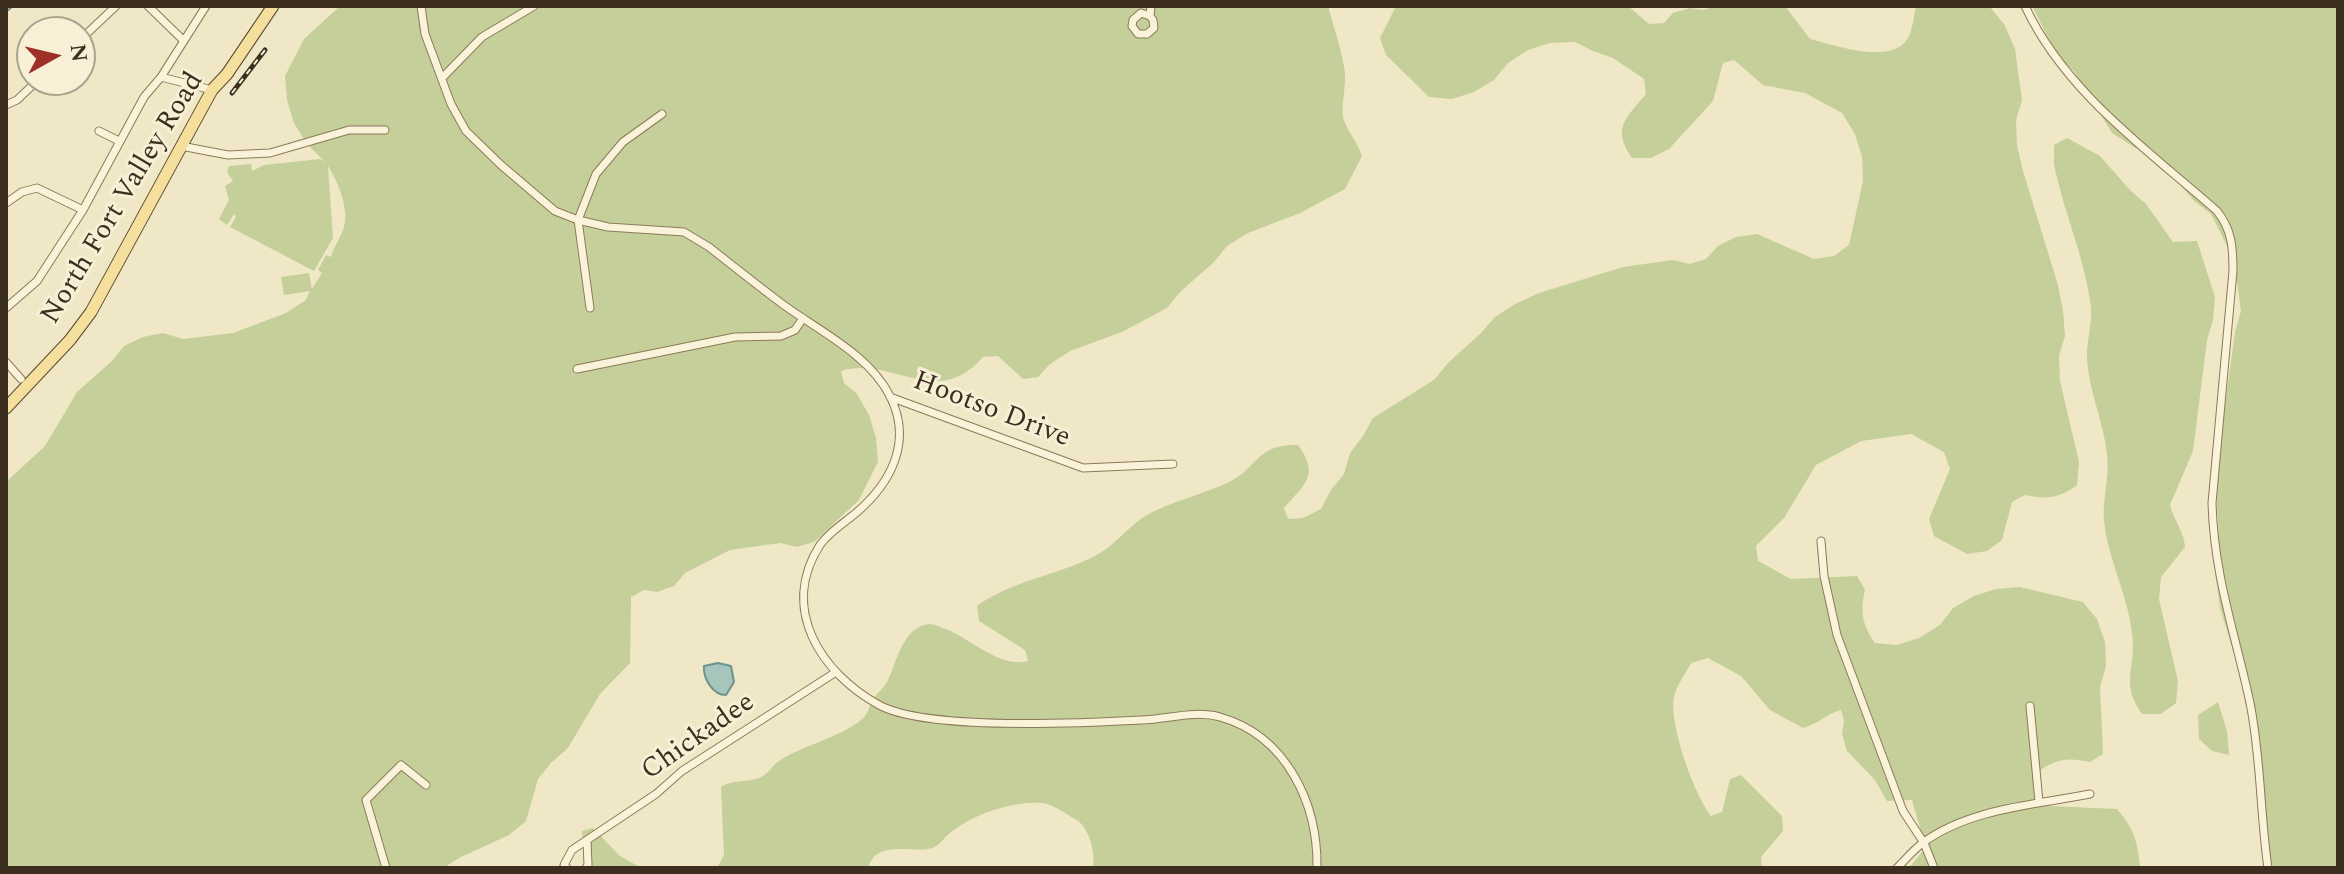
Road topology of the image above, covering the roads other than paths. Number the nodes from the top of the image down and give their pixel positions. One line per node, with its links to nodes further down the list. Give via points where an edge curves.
1 (116, 6): 10 (street)
2 (148, 6): 11 (street)
3 (206, 6): 11 (street)
4 (273, 6): 14 (main road, North Fort Valley Road)
5 (421, 6): 13 (street)
6 (534, 6): 13 (street, via 482,37)
7 (1151, 6): 9 (street)
8 (2025, 6): 46 (street, via 2091,100 2229,226 2233,271 2213,532 2222,595 2250,704)
9 (1150, 16)
10 (96, 25)
11 (183, 40): 12 (street)
12 (161, 77): 14 (street); 18 (street)
13 (442, 78): 22 (street, via 466,131 555,211)
14 (212, 90): 19 (main road, North Fort Valley Road)
15 (662, 114): 22 (street, via 623,142 596,174)
16 (385, 130): 19 (street, via 349,130 270,153 228,155)
17 (99, 131): 18 (street)
18 (119, 141): 21 (street)
19 (181, 146): 30 (main road, North Fort Valley Road, via 91,312)
20 (6, 203): 21 (street, via 37,188)
21 (83, 210): 23 (street, via 37,281)
22 (578, 220): 24 (street); 25 (street, via 684,232)
23 (6, 308)
24 (590, 308)
25 (803, 318): 27 (street, via 795,330 781,336 735,337); 29 (street, via 858,358)
26 (6, 362): 28 (street)
27 (577, 369)
28 (21, 379)
29 (890, 397): 31 (street, Hootso Drive, via 1083,468); 33 (street, via 899,432 890,476 821,543 805,586 806,627)
30 (6, 408)
31 (1173, 464)
32 (1821, 541): 39 (street, via 1837,635 1903,811)
33 (836, 672): 38 (street, Chickadee, via 682,771); 43 (street, via 884,707 945,719 1102,722 1190,714 1245,727 1269,744 1295,776 1315,825)
34 (2030, 706): 37 (street)
35 (426, 785): 40 (street, via 401,765 366,800)
36 (2090, 794): 37 (street)
37 (2039, 802): 39 (street, via 1954,825)
38 (587, 841): 41 (street, Chickadee, via 566,857); 42 (street)
39 (1924, 843): 44 (street); 45 (street)
40 (386, 868)
41 (567, 868)
42 (586, 868)
43 (1317, 868)
44 (1897, 868)
45 (1934, 868)
46 (2268, 868)

